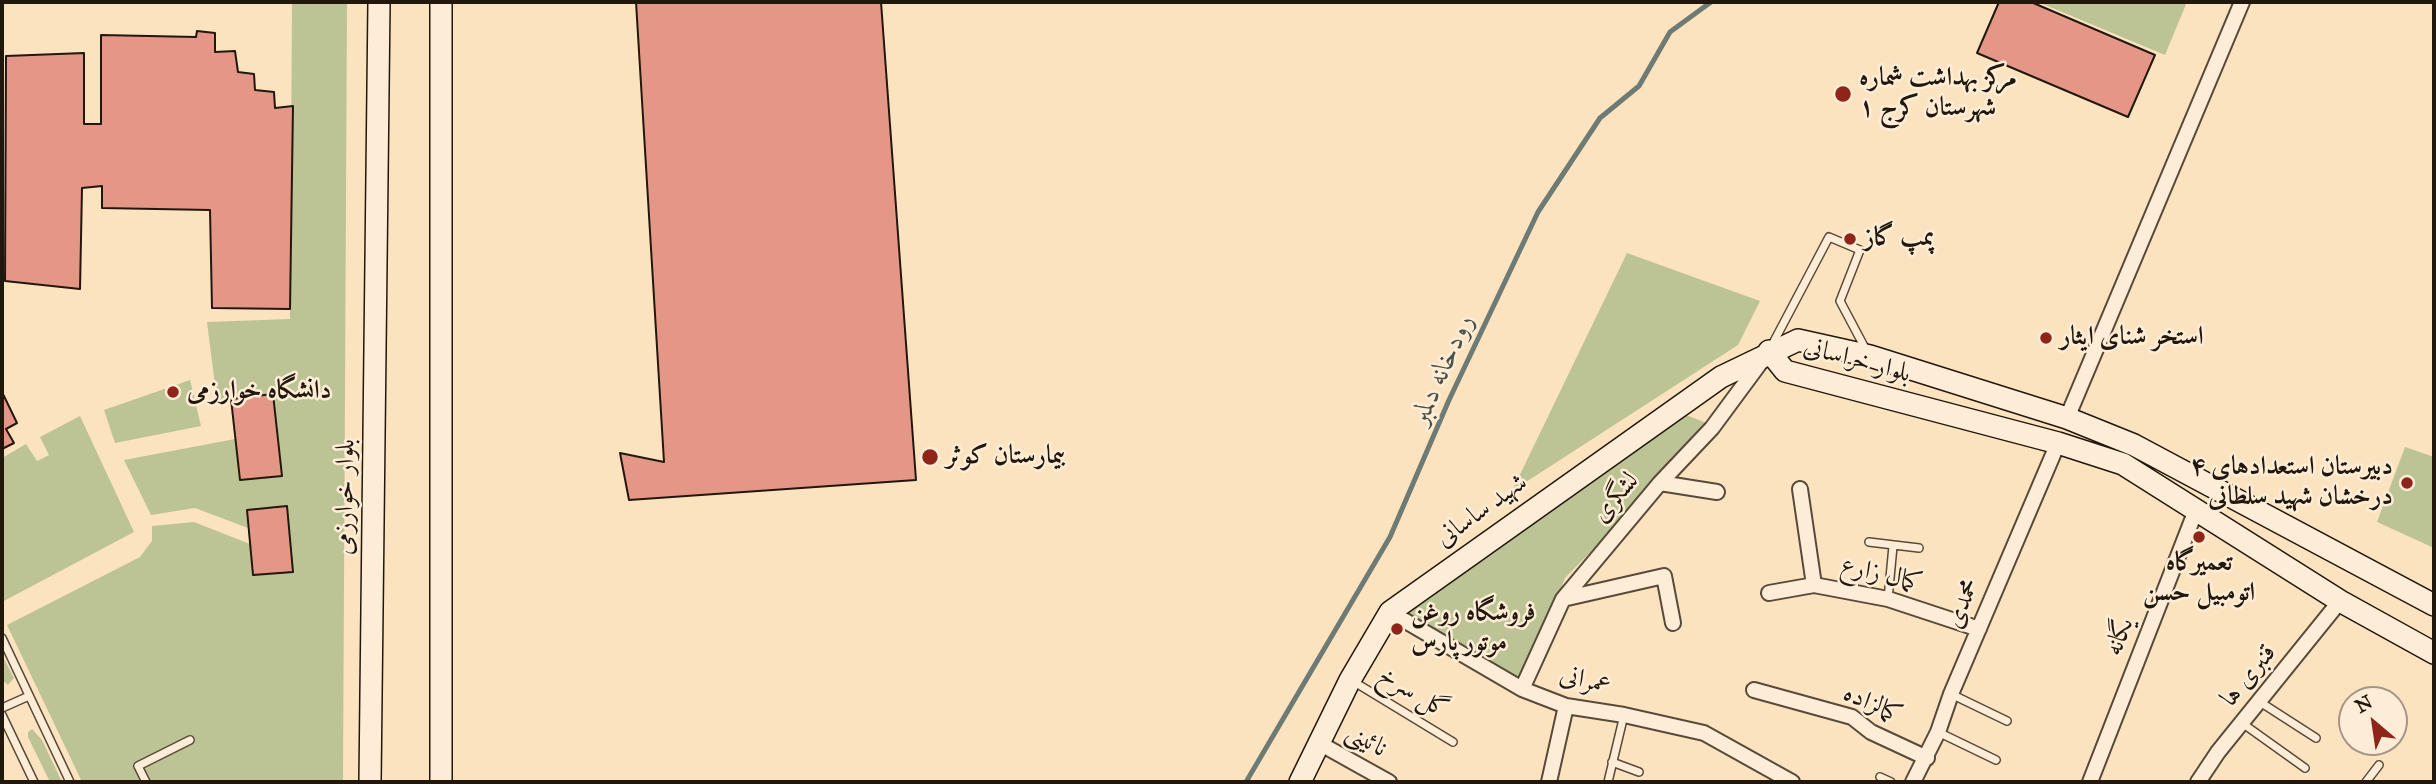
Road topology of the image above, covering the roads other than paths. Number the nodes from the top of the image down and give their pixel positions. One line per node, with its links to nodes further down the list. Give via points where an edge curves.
1 (379, 2): 53 (street, بلوار خوارزمی)
2 (441, 2): 54 (street)
3 (2242, 2): 6 (street)
4 (1769, 351): 5 (street, بلوار خراسانی, via 1798,340); 5 (lane, via 1829,237 1860,250 1840,301); 7 (street, بلوار خراسانی, via 1785,371); 8 (street, لشگری, via 1712,428); 21 (street, شهید ساسانی, via 1673,410)
5 (1870, 356): 6 (street, بلوار خراسانی)
6 (2067, 418): 7 (street); 20 (street, بلوار خراسانی, via 2168,461)
7 (2058, 443): 11 (street, بلوار خراسانی, via 2123,464); 23 (street, محمدی)
8 (1660, 483): 10 (street); 17 (street, لشگری)
9 (1800, 489): 15 (street)
10 (1717, 492)
11 (2196, 510): 19 (street, بلوار خراسانی); 62 (street, یگانه)
12 (1869, 542): 13 (lane)
13 (1893, 546): 14 (lane); 18 (lane)
14 (1919, 548)
15 (1814, 585): 16 (street, کمال زارع); 18 (street, کمال زارع)
16 (1769, 593)
17 (1563, 599): 22 (street, via 1664,576); 27 (street, لشگری)
18 (1888, 599): 23 (street, کمال زارع)
19 (2340, 601): 25 (street, بلوار خراسانی); 31 (street, قنبری ها)
20 (2434, 605)
21 (1390, 612): 26 (street, شهید ساسانی); 27 (street, عمرانی)
22 (1673, 623)
23 (1979, 629): 29 (street, محمدی)
24 (2, 638): 30 (lane)
25 (2434, 653)
26 (1350, 680): 41 (lane, گل سرخ); 42 (street, شهید ساسانی)
27 (1522, 689): 32 (street, عمرانی)
28 (1754, 690): 43 (street, کمالزاده, via 1852,717 1871,732)
29 (1951, 694): 36 (lane); 38 (street, محمدی)
30 (29, 696): 33 (lane); 51 (lane)
31 (2260, 702): 37 (street, قنبری ها); 39 (lane)
32 (1566, 706): 35 (street, عمرانی); 57 (street)
33 (2, 708)
34 (2, 715): 50 (lane)
35 (1624, 715): 45 (lane, عمرانی); 59 (street, عمرانی, via 1704,733)
36 (2007, 721)
37 (2242, 723): 47 (lane); 63 (street, قنبری ها)
38 (1938, 732): 43 (street, محمدی); 44 (lane)
39 (2316, 738)
40 (190, 740): 52 (lane, via 138,766)
41 (1453, 742)
42 (1319, 743): 55 (street, شهید ساسانی); 56 (street, نائینی)
43 (1927, 758): 61 (street, محمدی)
44 (1996, 761)
45 (1612, 762): 48 (lane); 58 (lane, عمرانی)
46 (2379, 765): 64 (lane)
47 (2305, 768)
48 (1639, 772)
49 (1880, 776): 60 (lane)
50 (34, 782)
51 (70, 782)
52 (146, 782)
53 (370, 782)
54 (441, 782)
55 (1300, 782)
56 (1389, 782)
57 (1549, 782)
58 (1608, 782)
59 (1792, 782)
60 (1891, 782)
61 (1913, 782)
62 (2090, 782)
63 (2198, 782)
64 (2366, 782)

